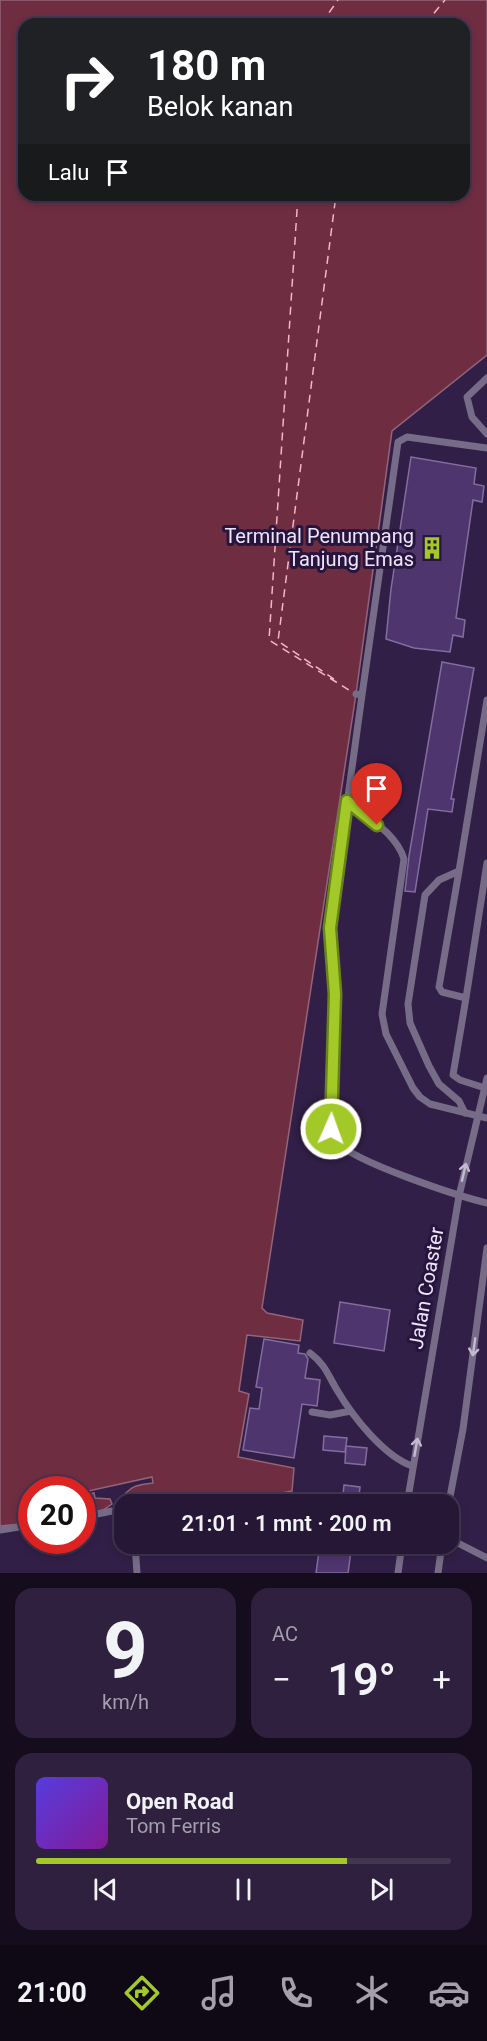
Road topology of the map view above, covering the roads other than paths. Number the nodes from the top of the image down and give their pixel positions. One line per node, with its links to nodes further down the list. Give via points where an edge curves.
1 (487, 378): 2 (lane, via 467,397 472,417)
2 (487, 434)
3 (487, 448): 5 (lane, via 407,437 398,442 359,694)
4 (487, 700): 7 (lane)
5 (347, 801): 11 (lane, via 392,836 404,859 382,1014 386,1034 420,1097 430,1104); 14 (lane, via 330,928 335,994 331,1129 337,1142 351,1151 388,1170)
6 (487, 863): 8 (lane)
7 (459, 871): 8 (lane, via 439,987 442,992); 11 (lane, via 439,880 424,894 408,1004 410,1023 429,1066)
8 (466, 998): 10 (lane, via 453,1075)
9 (487, 1078): 10 (lane, Jalan Coaster)
10 (484, 1088): 12 (lane, Jalan Coaster)
11 (465, 1113): 12 (lane)
12 (477, 1116): 13 (lane); 14 (lane, Jalan Coaster, one-way to 12)
13 (487, 1118)
14 (459, 1196): 15 (lane); 22 (lane, Jalan Coaster, one-way to 14)
15 (487, 1203)
16 (487, 1248): 17 (lane)
17 (486, 1269): 18 (lane)
18 (484, 1302): 24 (lane, one-way to 24)
19 (310, 1353): 20 (lane, via 322,1362)
20 (351, 1411): 21 (lane, via 330,1415); 22 (lane, via 398,1461)
21 (312, 1412)
22 (412, 1466): 23 (lane, Jalan Coaster)
23 (408, 1494)
24 (450, 1494)
25 (114, 1512): 26 (lane)
26 (96, 1514)
27 (18, 1527): 28 (lane)
28 (0, 1530)
29 (459, 1544): 33 (lane)
30 (136, 1554): 34 (lane)
31 (401, 1554): 35 (lane)
32 (441, 1554): 36 (lane)
33 (487, 1558)
34 (137, 1573)
35 (398, 1573)
36 (438, 1573)

